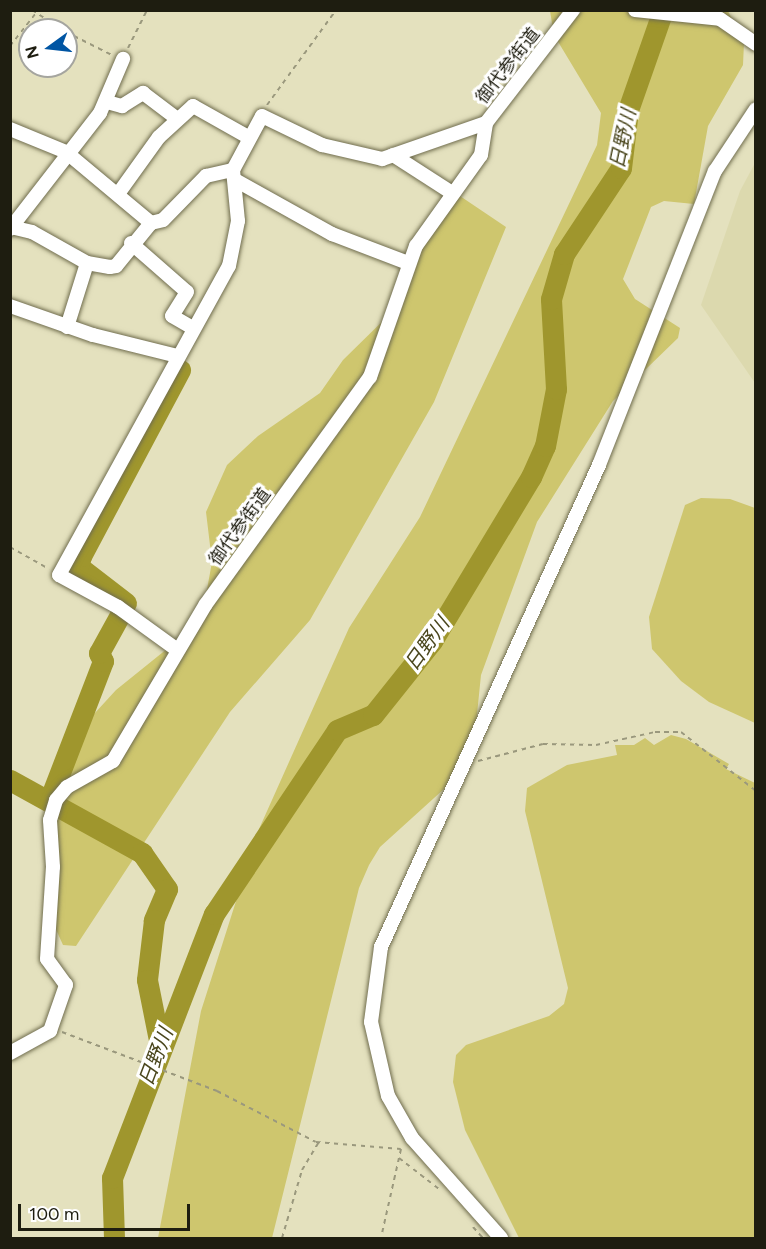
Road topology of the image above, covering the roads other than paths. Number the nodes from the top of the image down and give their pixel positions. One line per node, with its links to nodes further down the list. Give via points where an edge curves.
1 (573, 10): 8 (street, 御代参街道)
2 (635, 10): 3 (street, via 713,19)
3 (756, 44)
4 (123, 59): 5 (street)
5 (107, 102): 7 (street, via 122,106 143,93); 11 (street)
6 (756, 109): 29 (street, via 715,171 599,465 381,947 373,985 372,1031 382,1082)
7 (177, 118): 10 (street, via 196,105); 15 (street, via 130,172)
8 (486, 123): 12 (street); 14 (street, 御代参街道, via 481,155)
9 (10, 129): 11 (street)
10 (250, 138): 12 (street, via 262,116 349,153 382,159); 13 (street)
11 (66, 152): 15 (street); 17 (street)
12 (393, 155): 14 (street)
13 (235, 175): 16 (street, via 206,176 163,220); 20 (street, via 332,234); 23 (street, via 233,250)
14 (452, 193): 20 (street, 御代参街道)
15 (118, 194): 16 (street)
16 (150, 224): 18 (street)
17 (13, 229): 19 (street, via 32,232)
18 (131, 243): 19 (street, via 116,266); 21 (street)
19 (87, 262): 24 (street)
20 (408, 263): 27 (street, 御代参街道, via 370,377)
21 (187, 293): 23 (street); 25 (street, via 172,316)
22 (10, 306): 24 (street)
23 (205, 309): 25 (street)
24 (67, 327): 26 (street)
25 (193, 328): 26 (street)
26 (177, 356): 27 (street, via 59,574 118,607)
27 (176, 650): 28 (street, 御代参街道, via 113,761 67,787 54,805 47,959 66,985 50,1031)
28 (10, 1053)
29 (412, 1138): 30 (street); 31 (street)
30 (400, 1153)
31 (501, 1239)

